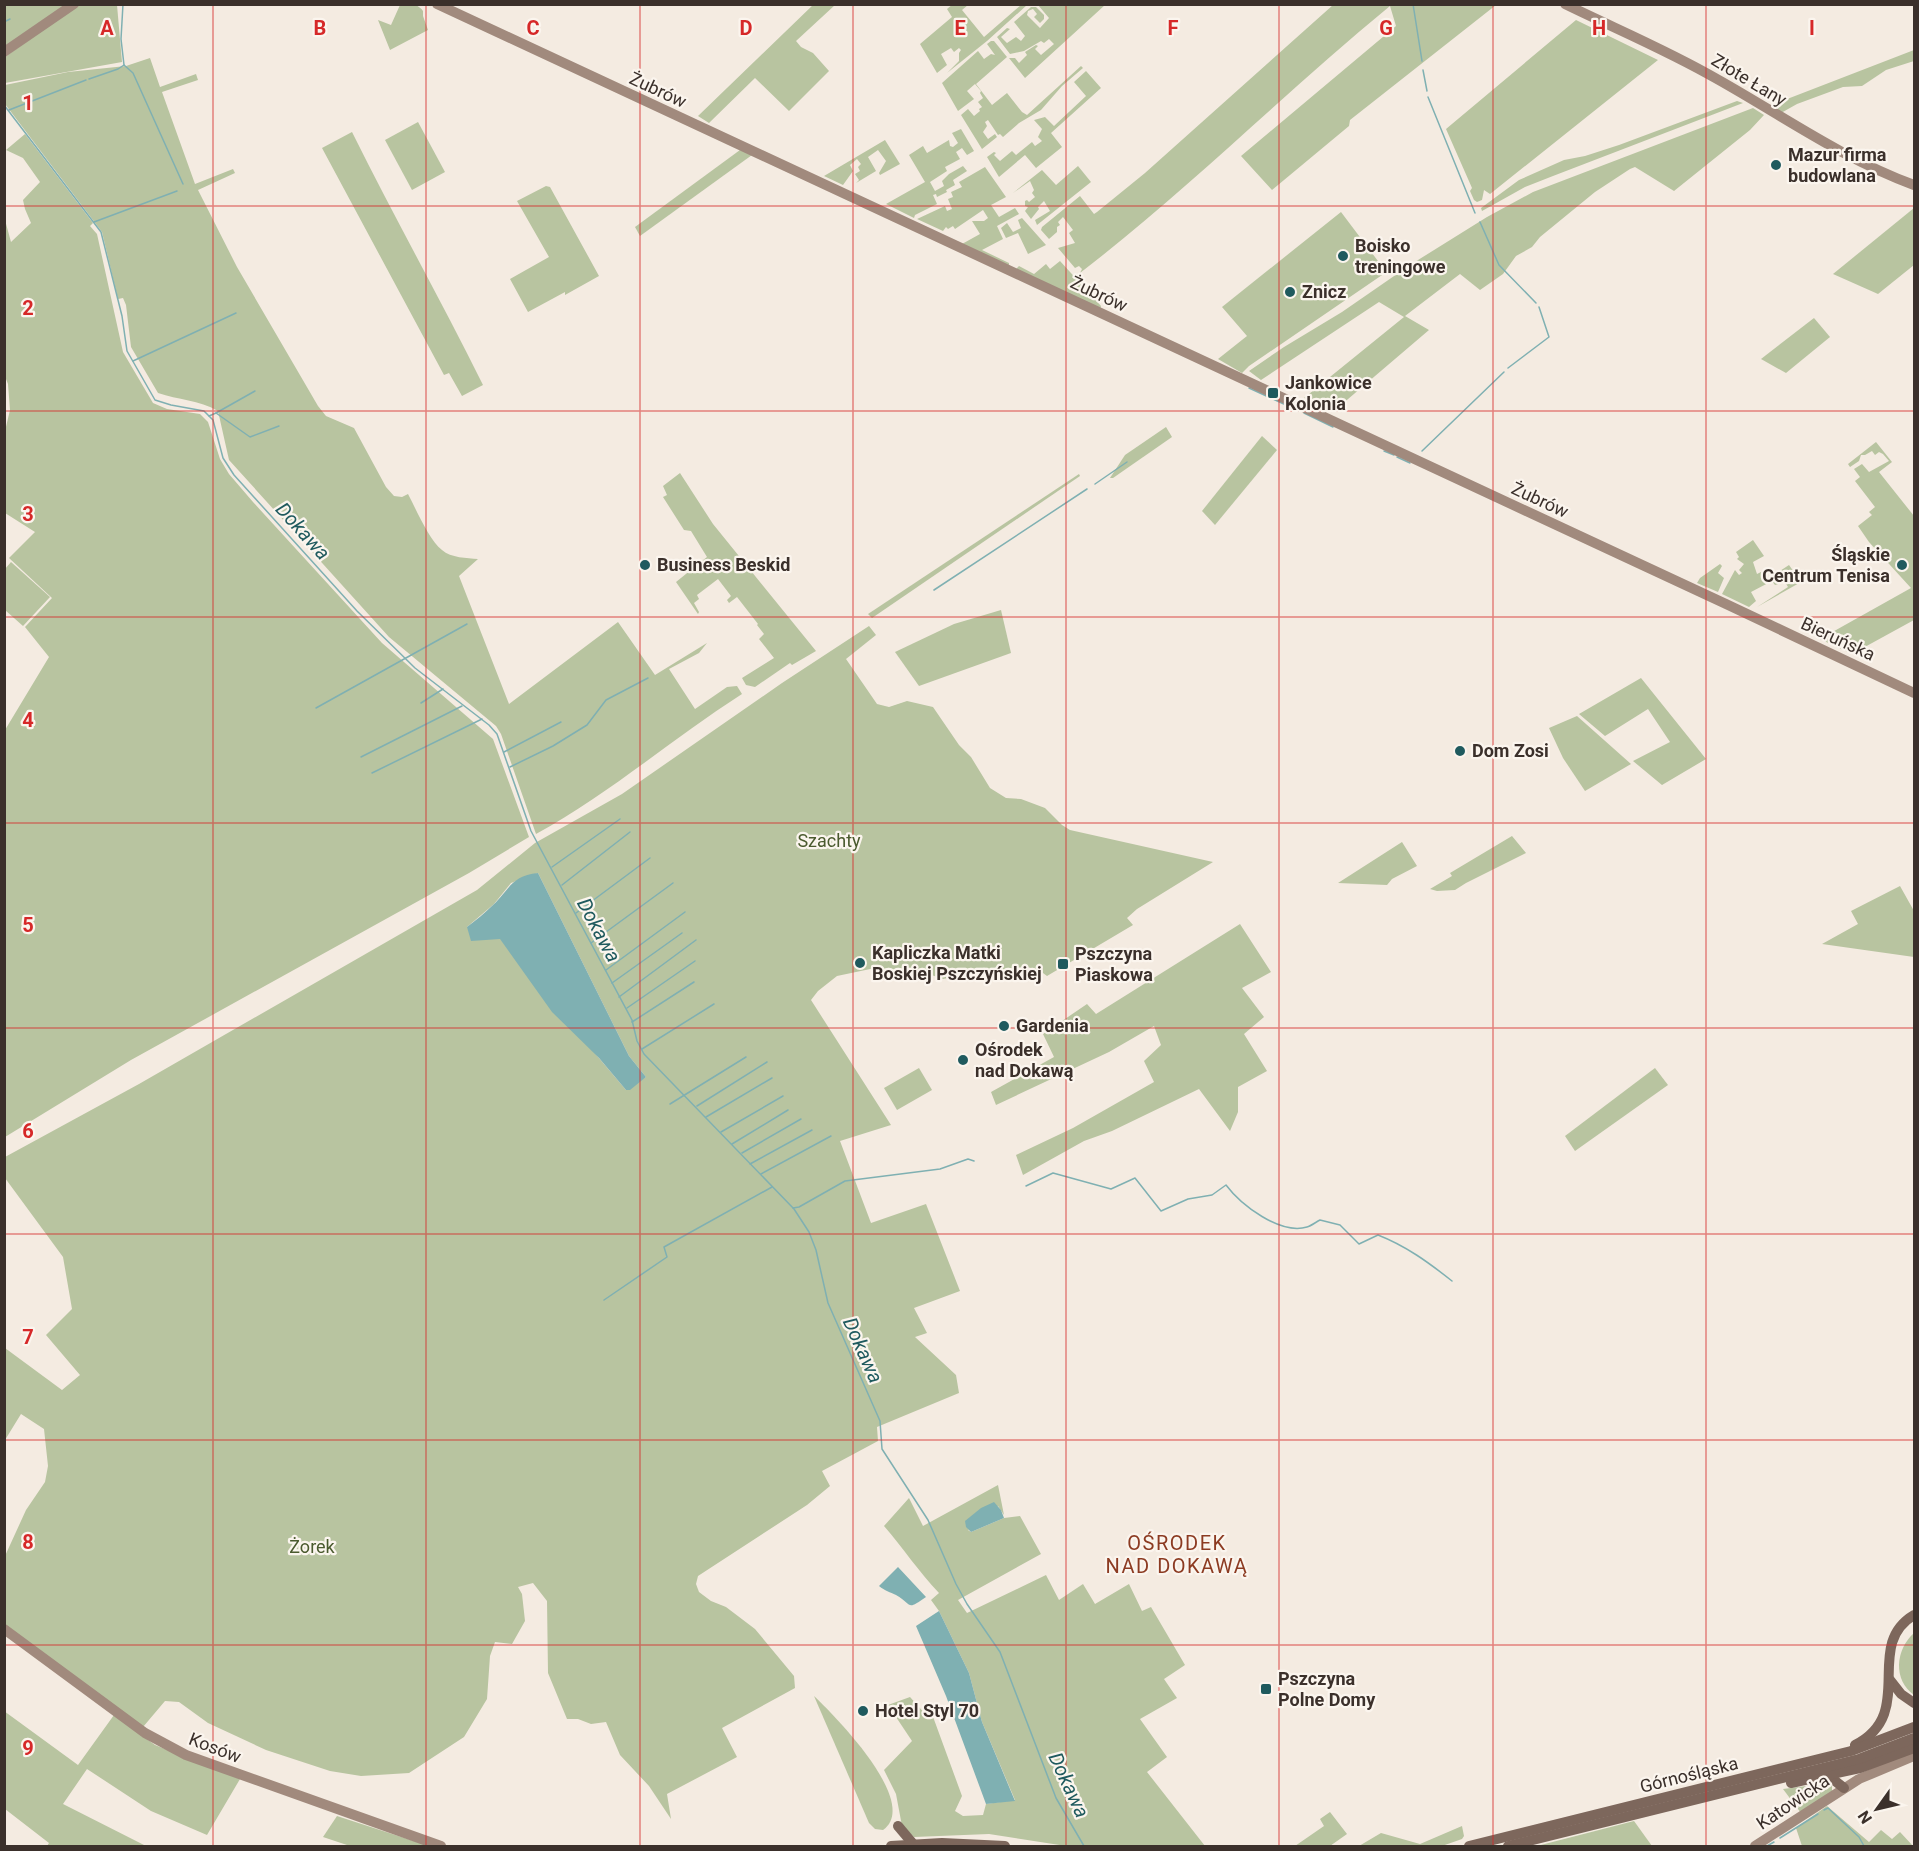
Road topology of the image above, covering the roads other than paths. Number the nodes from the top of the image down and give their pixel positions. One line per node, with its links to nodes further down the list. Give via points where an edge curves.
1 (74, 4): 4 (main road)
2 (437, 4): 6 (main road, Żubrów)
3 (1565, 4): 5 (main road, Złote Łany, via 1711,75 1837,151)
4 (4, 52)
5 (1914, 185)
6 (1747, 614): 7 (main road, Bieruńska)
7 (1914, 693)
8 (1914, 1615): 10 (main road, via 1897,1631 1892,1642)
9 (4, 1629): 22 (main road, Kosów, via 166,1745 216,1767)
10 (1890, 1680): 11 (main road); 15 (main road, via 1885,1713 1875,1730)
11 (1914, 1704)
12 (1914, 1727): 15 (main road, Górnośląska)
13 (1914, 1738): 18 (main road, Górnośląska, via 1859,1759)
14 (1914, 1748): 17 (main road)
15 (1831, 1756): 25 (main road, Górnośląska)
16 (1914, 1756): 19 (main road, Katowicka)
17 (1822, 1777): 18 (main road, via 1786,1784); 19 (main road)
18 (1762, 1783): 26 (main road, Górnośląska)
19 (1844, 1788): 27 (main road, Katowicka)
20 (898, 1826): 21 (main road)
21 (914, 1845): 23 (main road); 24 (main road)
22 (441, 1846)
23 (891, 1846)
24 (1005, 1846)
25 (1469, 1846)
26 (1508, 1846)
27 (1755, 1846)

